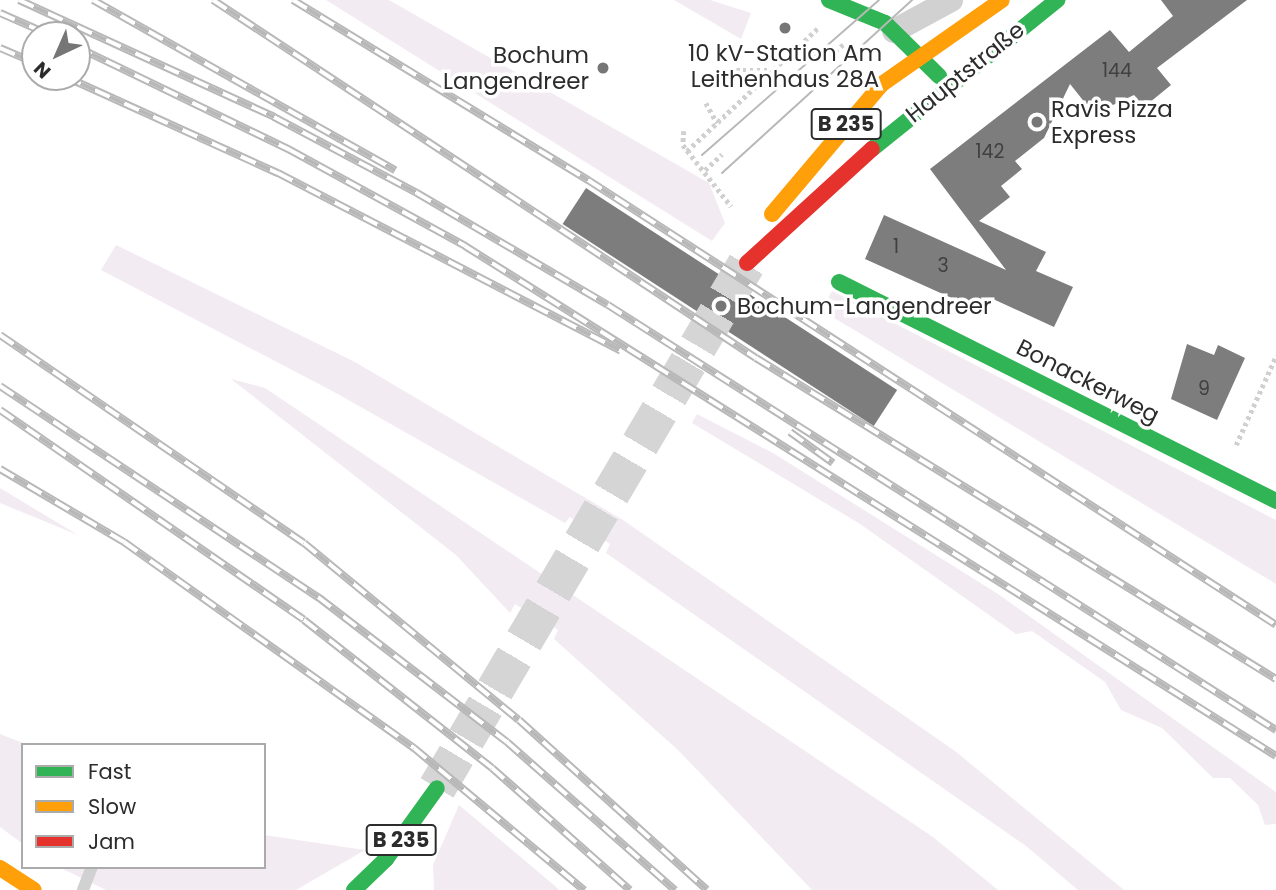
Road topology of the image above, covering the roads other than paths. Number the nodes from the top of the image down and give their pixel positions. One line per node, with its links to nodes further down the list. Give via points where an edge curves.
1 (829, 0): 5 (main road)
2 (951, 0): 5 (street)
3 (1002, 0): 6 (main road, Hauptstraße / B 235)
4 (1057, 0): 7 (main road, Hauptstraße / B 235)
5 (894, 31): 6 (main road)
6 (918, 53): 7 (main road); 7 (main road, Hauptstraße / B 235, via 882,84 780,199 747,263)
7 (947, 84)
8 (839, 282): 9 (main road, Bonackerweg)
9 (1276, 501)
10 (437, 788): 13 (main road, B 235)
11 (0, 868): 14 (main road)
12 (91, 869): 15 (lane)
13 (358, 889)
14 (34, 890)
15 (83, 890)

